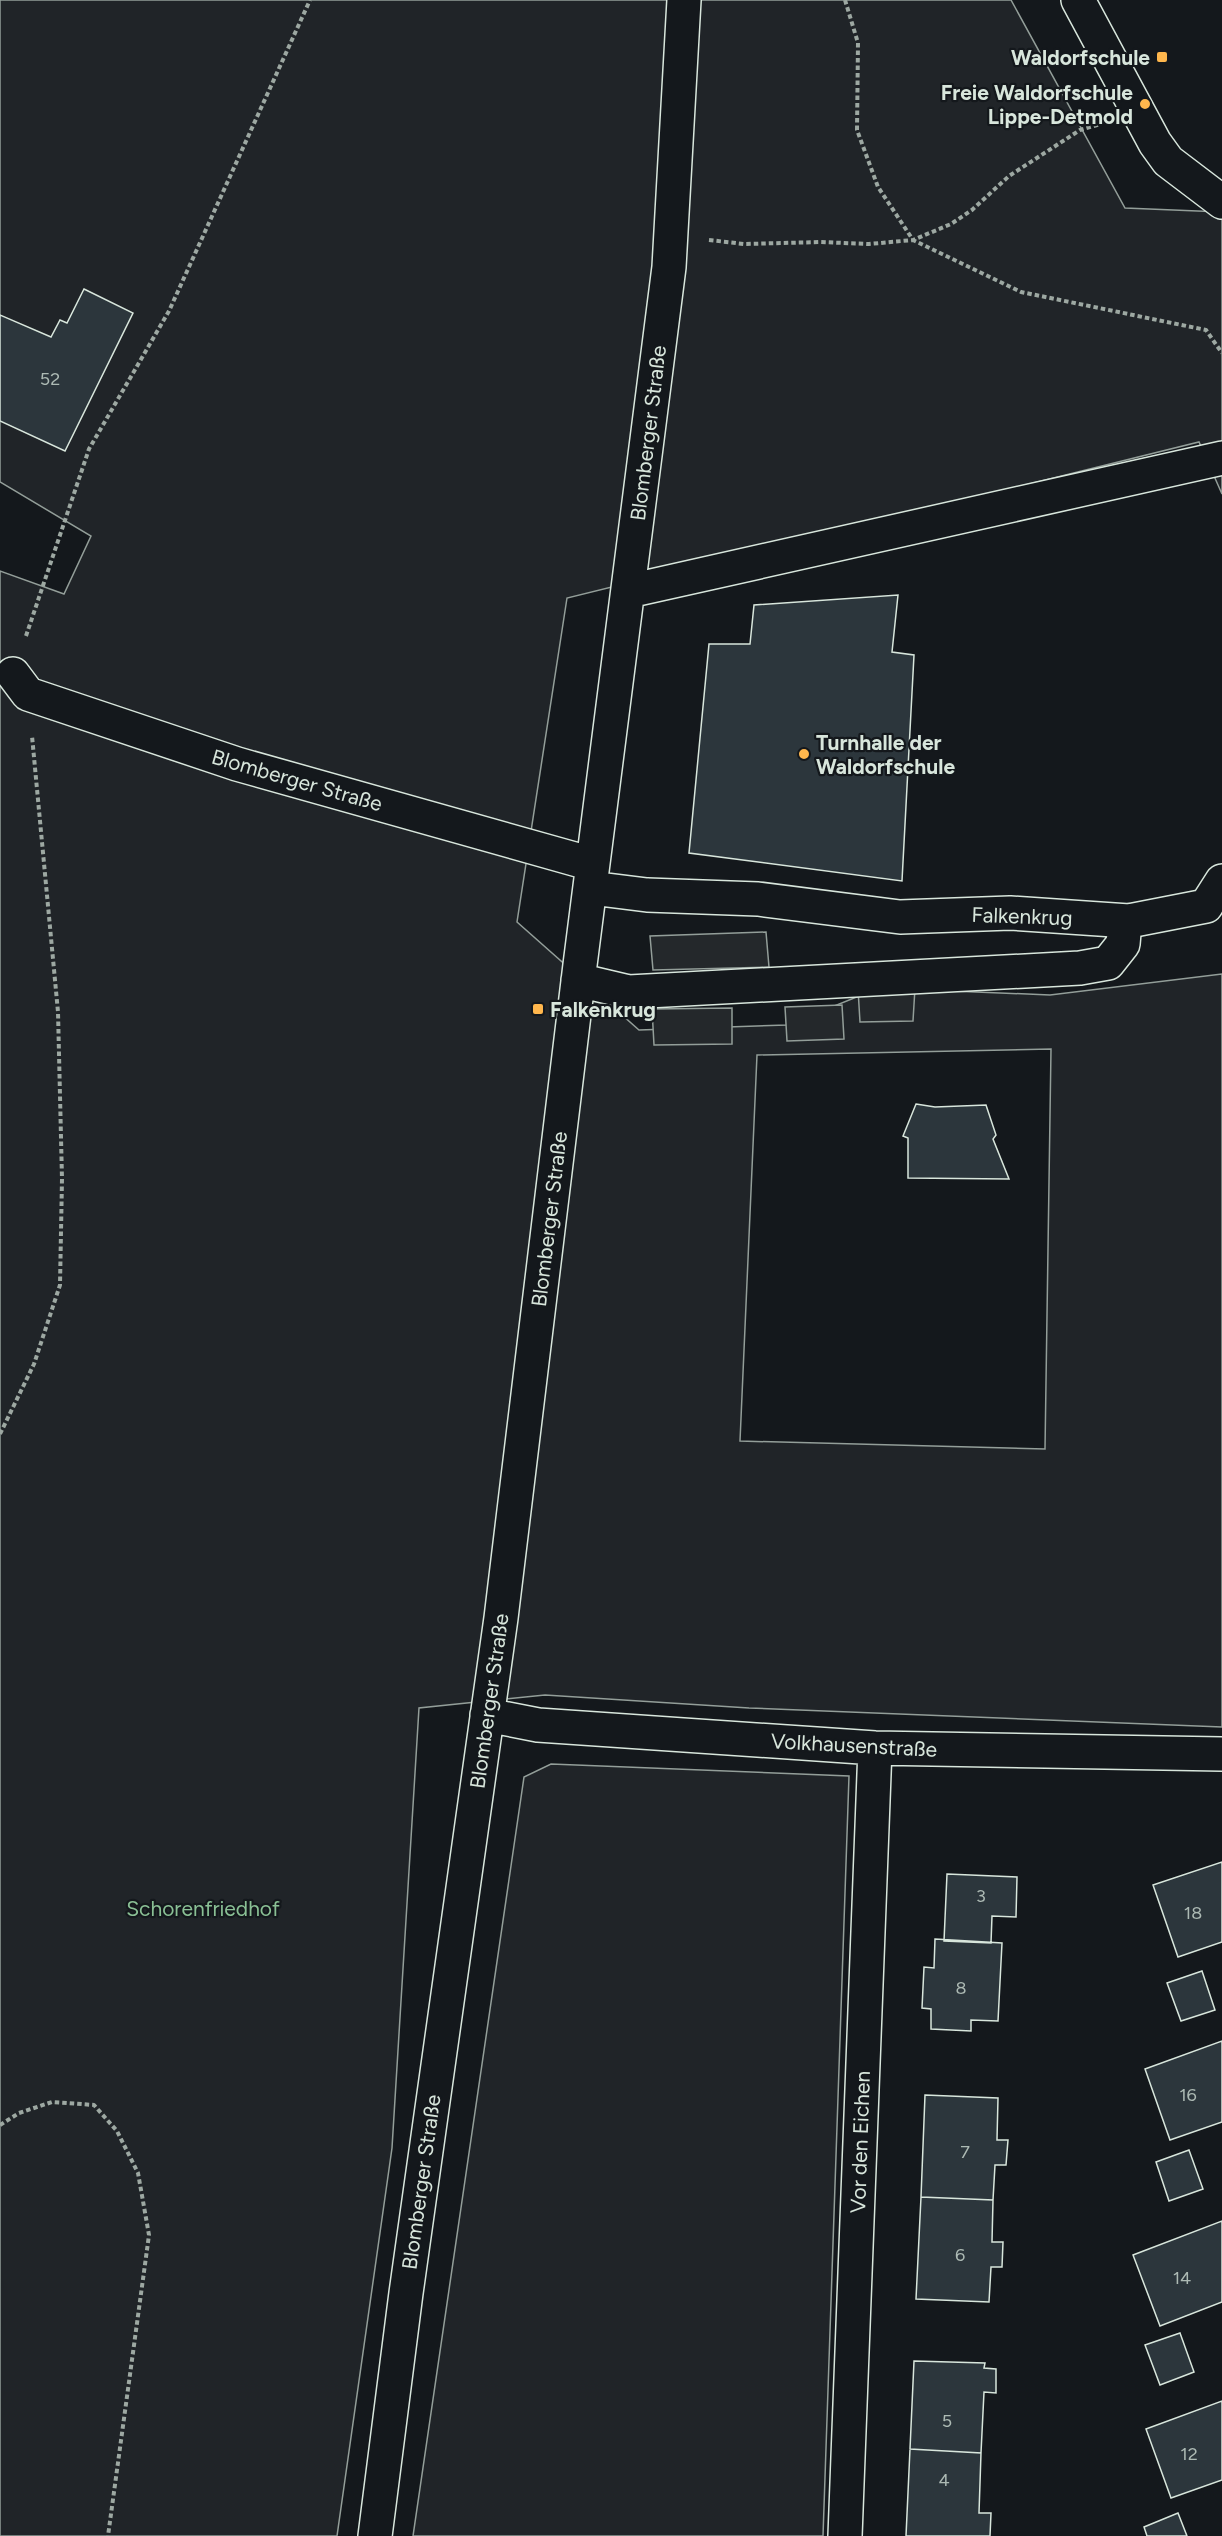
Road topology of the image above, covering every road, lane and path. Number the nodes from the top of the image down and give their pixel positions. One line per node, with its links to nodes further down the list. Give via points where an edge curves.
1 (684, 0): 6 (street, Blomberger Straße)
2 (845, 0): 7 (path, via 858,43 857,130 878,187)
3 (1078, 0): 4 (street)
4 (1139, 114): 5 (street, via 1168,161); 7 (path, via 1080,130 1009,176 951,224)
5 (1222, 202)
6 (673, 232): 7 (path, via 720,243 744,244); 10 (street, Blomberger Straße)
7 (913, 240): 8 (path, via 1021,292 1206,330)
8 (1222, 353)
9 (1222, 458): 10 (street)
10 (629, 591): 12 (street, Blomberger Straße)
11 (13, 674): 12 (street, Blomberger Straße, via 28,694)
12 (592, 876): 14 (street, Falkenkrug, via 647,895 758,899 900,916 1011,913); 15 (street, Blomberger Straße)
13 (1222, 880): 14 (street, Falkenkrug, via 1206,906)
14 (1125, 921): 15 (street, via 1124,944 1108,963 1080,968 629,992)
15 (578, 980): 16 (street, Blomberger Straße)
16 (487, 1715): 17 (street, Volkhausenstraße, via 538,1725); 21 (street, Blomberger Straße)
17 (875, 1748): 18 (street, Volkhausenstraße); 22 (street, Vor den Eichen)
18 (1222, 1754)
19 (0, 2125): 20 (path, via 19,2113 52,2102 94,2105 117,2131 138,2173 149,2235)
20 (108, 2536)
21 (375, 2536)
22 (845, 2536)

